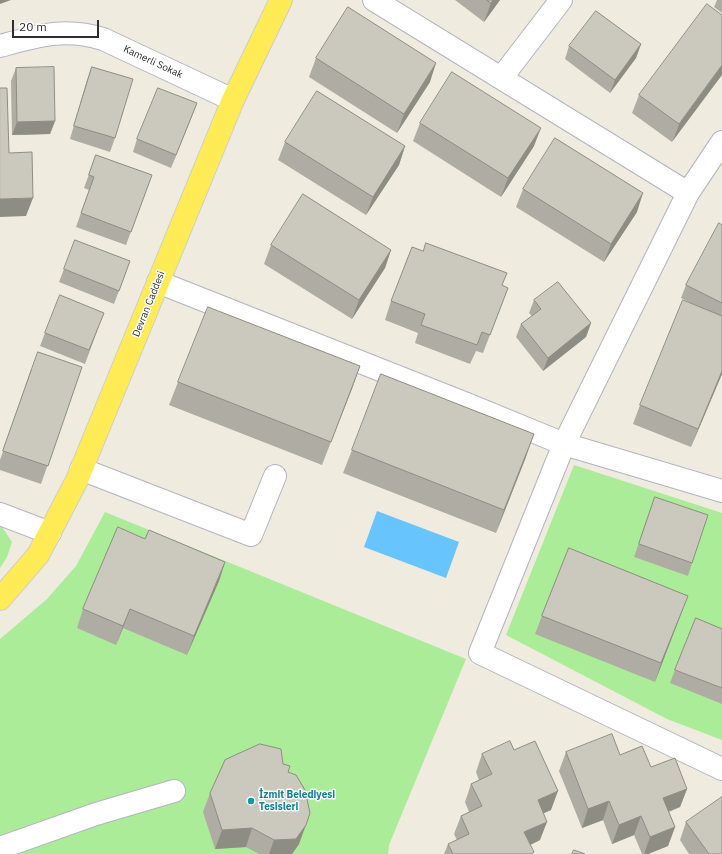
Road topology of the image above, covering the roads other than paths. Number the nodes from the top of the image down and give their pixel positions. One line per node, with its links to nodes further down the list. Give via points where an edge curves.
1 (281, 0): 6 (main road, Devran Caddesi)
2 (374, 0): 5 (street)
3 (561, 0): 5 (street)
4 (0, 46): 6 (street, Kamerli Sokak, via 37,36 65,32 84,33 103,39)
5 (502, 77): 8 (street)
6 (233, 100): 9 (main road, Devran Caddesi)
7 (722, 142): 8 (street)
8 (688, 193): 10 (street)
9 (158, 282): 10 (street); 11 (main road, Devran Caddesi)
10 (564, 444): 13 (street); 17 (street, via 480,653)
11 (81, 469): 12 (street, via 251,535); 15 (main road, Devran Caddesi)
12 (275, 476)
13 (722, 491)
14 (0, 514): 15 (street)
15 (50, 533): 16 (main road, Devran Caddesi, via 38,555)
16 (0, 599)
17 (722, 769)
18 (174, 791): 19 (street, via 96,814)
19 (0, 848)

